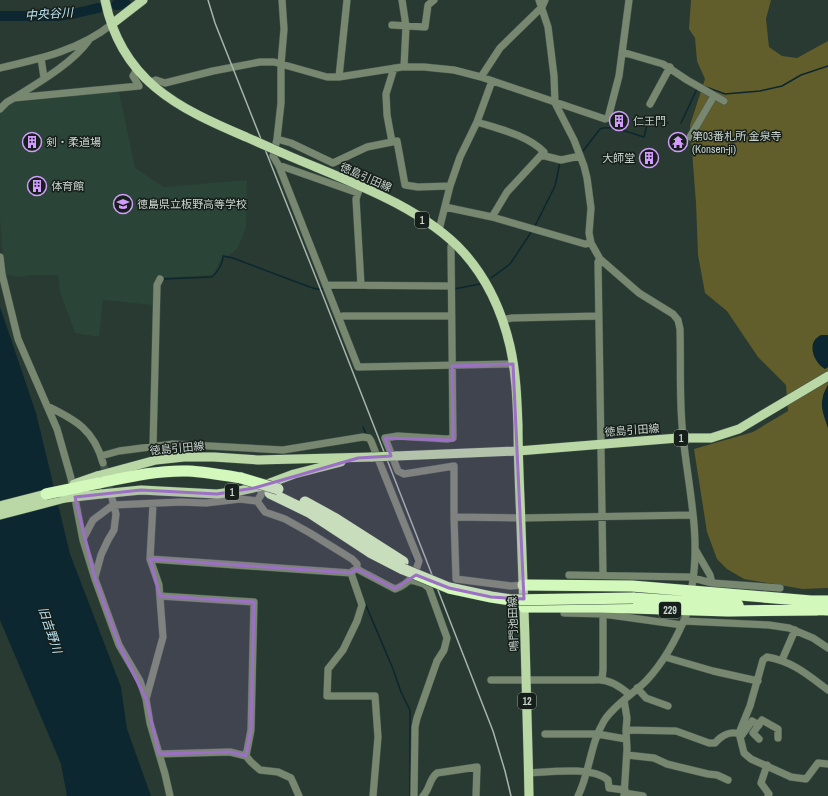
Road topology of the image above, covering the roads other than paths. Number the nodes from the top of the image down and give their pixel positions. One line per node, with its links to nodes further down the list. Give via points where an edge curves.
1 (105, 0): 9 (main road, 徳島引田線 / 1)
2 (143, 0): 9 (main road)
3 (282, 0): 15 (street, via 284,29)
4 (347, 0): 21 (street)
5 (402, 0): 11 (street)
6 (434, 0): 11 (street, via 428,5 425,27)
7 (629, 0): 13 (street)
8 (542, 2): 22 (street, via 500,48); 29 (street, via 549,35)
9 (112, 24): 12 (street); 20 (main road, 徳島引田線 / 1, via 118,41)
10 (392, 25): 11 (street)
11 (406, 26): 16 (street)
12 (89, 40): 14 (street); 23 (street, via 82,49)
13 (622, 52): 17 (street); 29 (street, via 619,76 608,118)
14 (41, 58): 18 (street); 23 (street)
15 (281, 64): 21 (street, via 327,77); 25 (street, via 260,62 165,83 156,80); 34 (street, via 281,103)
16 (404, 67): 19 (street); 22 (street, via 424,66)
17 (670, 67): 26 (street); 30 (street)
18 (0, 68)
19 (394, 68): 21 (street); 35 (street, via 386,94)
20 (137, 69): 25 (main road, 徳島引田線 / 1); 27 (street, via 132,76 139,86)
21 (339, 77)
22 (481, 77): 24 (street)
23 (44, 78): 27 (street)
24 (492, 81): 29 (street); 32 (street)
25 (149, 83): 40 (main road, 徳島引田線 / 1, bridge, via 168,98 210,122 246,136)
26 (714, 96): 28 (street); 33 (street)
27 (14, 98): 31 (street)
28 (724, 101)
29 (555, 103): 37 (street)
30 (650, 104)
31 (0, 109)
32 (477, 122): 36 (street, via 528,140 544,152); 39 (street, via 460,157)
33 (690, 137)
34 (277, 139): 35 (street, via 333,163 367,147); 38 (street, via 273,156)
35 (392, 142): 39 (street, via 397,141 405,185)
36 (541, 155): 37 (street, via 561,160); 42 (street, via 507,192)
37 (580, 156): 45 (street, via 590,190)
38 (279, 166): 40 (street); 51 (street)
39 (450, 186): 41 (street)
40 (359, 190): 43 (main road, 徳島引田線 / 1, via 394,202); 49 (street, via 356,199)
41 (444, 207): 42 (street); 43 (street)
42 (492, 217): 45 (street, via 585,244)
43 (438, 230): 44 (main road, 徳島引田線 / 1)
44 (452, 243): 50 (street); 55 (main road, 徳島引田線 / 1, via 487,284)
45 (591, 243): 47 (street)
46 (0, 257): 59 (street, via 18,339)
47 (600, 259): 54 (street); 60 (street, via 639,293 673,314 678,320)
48 (160, 279): 62 (street, via 157,285)
49 (361, 285): 50 (street); 51 (street)
50 (451, 286): 53 (street)
51 (327, 287): 57 (street, via 358,367)
52 (343, 316): 53 (street)
53 (451, 316): 57 (street)
54 (598, 316): 55 (street); 61 (street)
55 (502, 320): 56 (main road, 徳島引田線 / 1)
56 (513, 364): 57 (street); 64 (main road, 徳島引田線 / 1, via 517,395)
57 (452, 366): 77 (street, via 452,438 385,438 398,471 404,474 454,466)
58 (828, 376): 60 (main road, 徳島引田線 / 1, via 739,429 711,438)
59 (47, 406): 62 (street, via 69,417 86,431 92,437 102,459 119,451); 80 (street, via 57,429 71,478)
60 (683, 438): 61 (main road, 徳島引田線 / 1); 76 (street)
61 (600, 444): 64 (main road, 徳島引田線 / 1); 78 (street)
62 (153, 446): 63 (street, via 187,444)
63 (258, 449): 66 (street); 87 (street, via 283,450 368,438 419,561)
64 (518, 450): 65 (main road, 徳島引田線 / 1, bridge); 79 (main road, 鳴門池田線 / 12)
65 (358, 458): 66 (main road, 徳島引田線 / 1); 68 (main road, 徳島引田線 / 1, via 294,474)
66 (258, 460): 67 (main road, 徳島引田線 / 1, via 184,457 156,460)
67 (99, 485): 68 (main road, 徳島引田線 / 1, via 217,494); 68 (highway, via 142,475 187,471 212,473); 69 (highway, bridge); 70 (highway, bridge)
68 (270, 489): 72 (street, via 261,494); 94 (highway, via 370,552 450,583 512,594 633,595)
69 (46, 494): 74 (main road)
70 (65, 498): 75 (main road)
71 (112, 501): 73 (street); 80 (street, via 93,520); 86 (street, via 116,514 114,530 101,555)
72 (257, 501): 73 (street, via 240,499 206,503); 83 (street, via 265,512 285,519 352,560 356,564)
73 (153, 504): 82 (street)
74 (0, 506)
75 (0, 515)
76 (693, 515): 78 (street); 81 (street)
77 (454, 517): 79 (street); 90 (street, via 456,579 511,586)
78 (601, 517): 79 (street); 85 (street)
79 (521, 518): 90 (main road, 鳴門池田線 / 12)
80 (82, 539): 86 (street)
81 (695, 549): 88 (street); 89 (street)
82 (150, 559): 83 (street); 92 (street)
83 (354, 571): 87 (street, via 395,589); 134 (street, via 362,605 343,650 328,669 327,696 375,696 378,737)
84 (569, 575): 85 (street)
85 (603, 575): 88 (street)
86 (95, 579): 112 (street, via 119,645 140,681)
87 (411, 580): 135 (street, via 429,588 447,638 414,727)
88 (693, 582): 89 (street)
89 (712, 583): 91 (street)
90 (523, 585): 94 (highway, 229, via 632,586); 95 (main road, 鳴門池田線 / 12)
91 (780, 588)
92 (160, 596): 112 (street, via 163,637); 125 (street, via 254,602 251,730)
93 (828, 601): 94 (highway)
94 (814, 605): 95 (highway, 229, via 736,611); 96 (highway)
95 (524, 607): 107 (main road, 鳴門池田線 / 12)
96 (828, 610)
97 (564, 613): 98 (street)
98 (603, 614): 100 (street); 105 (street)
99 (687, 614): 100 (street)
100 (683, 623): 101 (street, via 769,625); 103 (street)
101 (795, 630): 102 (street); 104 (street)
102 (828, 648)
103 (665, 657): 108 (street); 109 (street)
104 (782, 660): 108 (street, via 767,657 763,660); 110 (street)
105 (602, 679): 107 (street); 111 (street, via 624,689)
106 (490, 680): 107 (street)
107 (527, 681): 129 (main road, 鳴門池田線 / 12)
108 (758, 681): 119 (street)
109 (637, 688): 111 (street); 114 (street, via 646,698)
110 (828, 690)
111 (630, 695): 113 (street)
112 (146, 699): 123 (street)
113 (624, 700): 116 (street); 118 (street, via 604,720)
114 (668, 706)
115 (759, 725): 119 (street, via 752,721 742,735); 120 (street, via 762,720 778,729); 122 (street, via 753,733)
116 (626, 730): 119 (street, via 676,731 710,743 715,743 720,737 728,734); 121 (street)
117 (545, 734): 118 (street)
118 (597, 734): 121 (street); 128 (street)
119 (739, 734): 127 (street, via 744,752 751,759)
120 (778, 738)
121 (626, 739): 124 (street)
122 (759, 739)
123 (159, 754): 125 (street, via 230,752); 132 (street)
124 (627, 755): 130 (street, via 654,758 667,764 717,775); 131 (street)
125 (246, 756): 133 (street, via 260,770 278,772 292,778)
126 (828, 764): 127 (street, via 818,764 806,779 791,777)
127 (767, 765): 141 (street, via 760,783)
128 (587, 771): 129 (street); 131 (street, via 604,777 608,780 609,788); 139 (street)
129 (528, 773): 138 (main road, 鳴門池田線 / 12)
130 (728, 780)
131 (624, 793): 140 (street)
132 (170, 796)
133 (299, 796)
134 (374, 796)
135 (414, 796)
136 (423, 796): 137 (street, via 432,777 437,773 477,767)
137 (476, 796)
138 (529, 796)
139 (578, 796)
140 (643, 796)
141 (768, 796)

